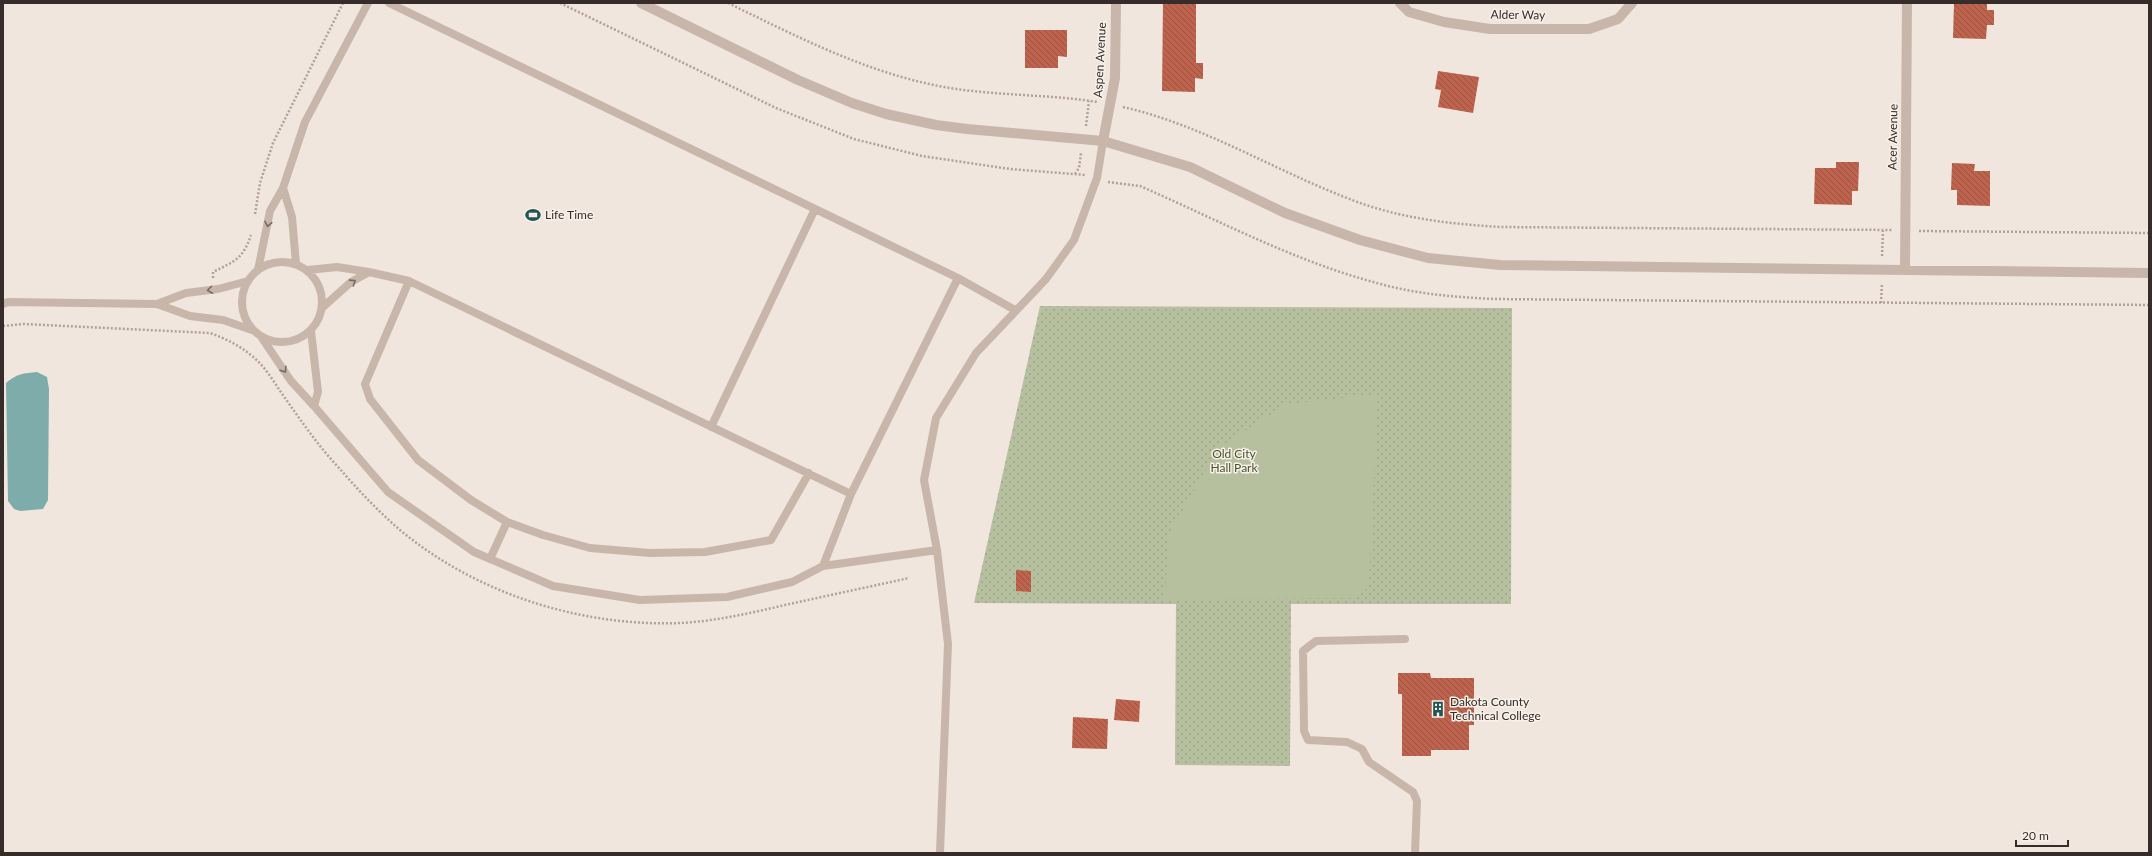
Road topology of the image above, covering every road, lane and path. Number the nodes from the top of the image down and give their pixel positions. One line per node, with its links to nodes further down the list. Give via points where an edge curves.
1 (343, 3): 14 (path, via 273,143 260,182)
2 (368, 3): 12 (lane, via 305,122)
3 (389, 3): 13 (lane)
4 (641, 3): 11 (street, via 798,80 886,114 967,129)
5 (728, 3): 10 (path, via 846,59 897,76 945,87)
6 (1116, 3): 10 (street, Aspen Avenue, via 1115,78)
7 (1400, 3): 8 (street, Alder Way, via 1409,12 1444,22 1490,29 1589,29 1618,19)
8 (1632, 3)
9 (1907, 3): 16 (street, Acer Avenue)
10 (1111, 105): 11 (street, Aspen Avenue); 16 (path, via 1172,122 1348,199 1420,219 1501,227)
11 (1103, 141): 21 (street, via 1190,167 1307,222 1360,240 1428,258 1500,265); 31 (lane, via 1097,178 1074,240 1046,279)
12 (283, 188): 18 (lane, via 292,217); 19 (lane, one-way to 19, via 270,211)
13 (815, 209): 24 (lane); 38 (lane)
14 (254, 217)
15 (252, 230): 27 (path, via 246,249 237,260 213,272)
16 (1905, 231): 17 (path); 21 (street, Acer Avenue)
17 (2149, 233)
18 (296, 264): 19 (lane, via 275,263); 20 (lane)
19 (258, 270): 25 (lane)
20 (308, 270): 22 (lane, via 337,267); 30 (lane, via 322,293)
21 (1904, 270): 23 (street)
22 (369, 272): 26 (lane); 30 (lane, one-way to 22, via 351,282)
23 (2149, 273)
24 (958, 278): 31 (lane); 40 (lane)
25 (248, 281): 27 (lane); 33 (lane, via 243,292 242,306 245,319)
26 (409, 281): 38 (lane); 41 (lane, via 365,384 370,399 418,460 471,500)
27 (212, 290): 29 (lane, one-way to 29, via 186,293)
28 (5, 302): 29 (lane)
29 (157, 304): 32 (lane, via 190,316)
30 (323, 307): 34 (lane, via 319,320)
31 (1015, 310): 42 (lane, via 976,353 936,418 924,480)
32 (210, 319): 33 (lane, via 223,320); 35 (path)
33 (252, 330): 36 (lane)
34 (311, 331): 36 (lane, via 301,339 288,342); 37 (lane, via 318,392)
35 (210, 333)
36 (262, 338): 37 (lane, one-way to 37, via 291,381)
37 (314, 406): 43 (lane, via 388,492 474,552)
38 (711, 427): 39 (lane)
39 (808, 473): 40 (lane); 41 (lane, via 771,540 705,552 590,548)
40 (851, 494): 44 (lane)
41 (507, 522): 43 (lane)
42 (937, 550): 44 (lane); 46 (lane, via 948,644)
43 (490, 559): 44 (lane, via 553,586 640,600 727,597 792,582)
44 (823, 566)
45 (1405, 639): 47 (lane, via 1316,641 1303,651 1304,731 1308,740 1347,742 1362,749 1369,762 1413,792 1417,801)
46 (940, 853)
47 (1415, 853)

